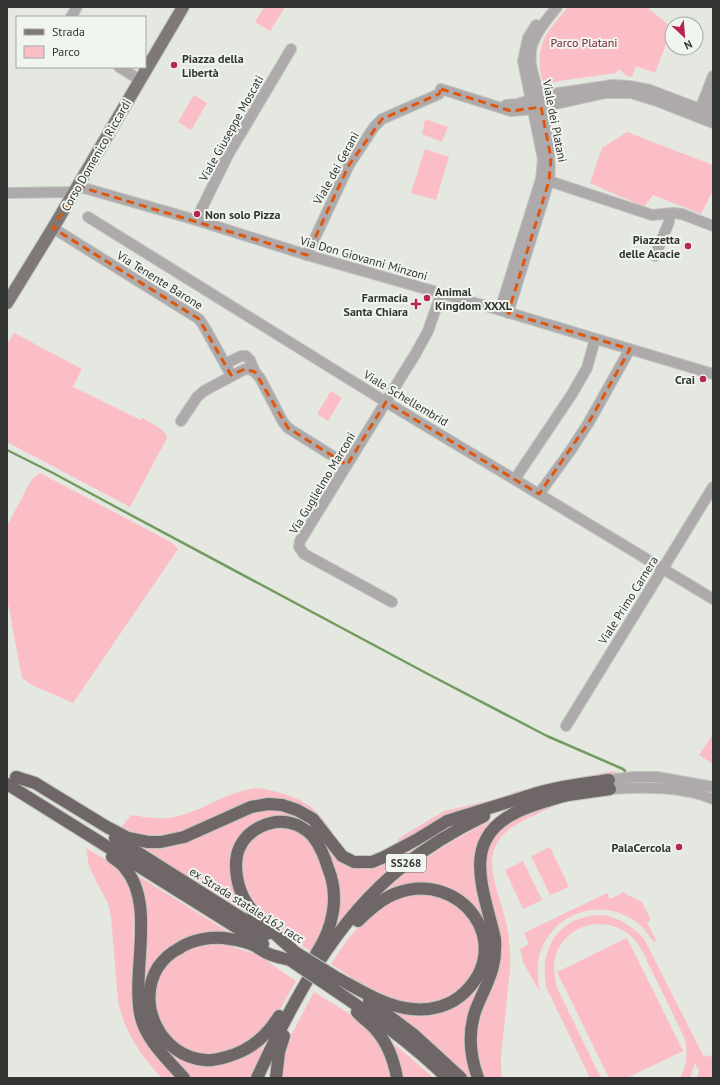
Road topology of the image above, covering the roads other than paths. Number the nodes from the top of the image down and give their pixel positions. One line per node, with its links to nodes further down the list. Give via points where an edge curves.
1 (77, 7): 4 (street)
2 (183, 7): 8 (main road, Corso Domenico Riccardi)
3 (553, 7): 10 (street, Viale dei Platani, via 532,46 530,60)
4 (72, 16)
5 (291, 49): 17 (street, Viale Giuseppe Moscati, via 228,155)
6 (121, 68): 8 (street)
7 (713, 76): 11 (street)
8 (140, 80): 13 (main road, Corso Domenico Riccardi)
9 (713, 100): 11 (street)
10 (536, 103): 11 (street, Viale dei Gerani, via 605,92 631,93); 12 (street, Viale dei Platani, via 551,158); 20 (street, Viale dei Gerani, via 492,106 441,89 439,94 382,119 349,165)
11 (706, 116)
12 (545, 180): 15 (street, via 652,215); 24 (street, Viale dei Platani)
13 (76, 189): 14 (street, Via Don Giovanni Minzoni); 17 (street, Via Don Giovanni Minzoni); 19 (main road, Corso Domenico Riccardi)
14 (7, 193)
15 (667, 214): 18 (street, via 682,214); 21 (street, via 669,222)
16 (88, 217): 31 (street, Viale Schellembrid)
17 (196, 220): 20 (street, Via Don Giovanni Minzoni)
18 (713, 226)
19 (53, 228): 23 (main road, Corso Domenico Riccardi); 27 (street, Via Tenente Barone, via 199,319)
20 (307, 255): 22 (street, Via Don Giovanni Minzoni)
21 (655, 256)
22 (441, 294): 24 (street, Via Don Giovanni Minzoni); 31 (street, Via Guglielmo Marconi, via 423,341)
23 (7, 303)
24 (504, 311): 25 (street, Via Don Giovanni Minzoni)
25 (595, 339): 26 (street, Via Don Giovanni Minzoni); 34 (street, via 587,368)
26 (630, 349): 29 (street, Via Don Giovanni Minzoni); 36 (street, via 589,422)
27 (225, 364): 28 (street, via 246,356); 30 (street, Via Tenente Barone)
28 (255, 372): 30 (street, via 245,369); 33 (street, via 288,428)
29 (713, 374)
30 (231, 375): 32 (street, via 197,397)
31 (386, 402): 33 (street, Via Guglielmo Marconi); 34 (street, Viale Schellembrid)
32 (181, 421)
33 (347, 465): 39 (street, Via Guglielmo Marconi, via 300,541 300,547 304,554)
34 (515, 479): 36 (street, Viale Schellembrid)
35 (713, 487): 37 (street, Viale Primo Carnera)
36 (539, 494): 37 (street, Viale Schellembrid)
37 (662, 569): 38 (street, Viale Schellembrid); 40 (street, Viale Primo Carnera)
38 (713, 599)
39 (392, 602)
40 (566, 726)
41 (10, 778): 49 (highway, ex Strada statale 162 racc); 50 (highway, via 35,782)
42 (610, 784): 43 (street, via 633,777 657,777); 45 (highway, SS268); 46 (highway, SS268, via 560,788); 47 (street, via 672,789)
43 (713, 787)
44 (7, 792): 49 (highway, via 69,827)
45 (567, 795): 48 (highway, SS268); 62 (highway, via 507,816 492,829 483,844 479,869 496,949 494,967 476,1010 472,1028 473,1062)
46 (528, 796): 48 (highway, SS268); 50 (highway, via 447,821 372,862 354,862 342,856 313,819 282,805 268,804 245,809 184,837 161,842)
47 (713, 799)
48 (501, 809): 52 (highway, SS268, via 453,832 400,868 366,901)
49 (80, 830): 51 (highway, ex Strada statale 162 racc); 56 (highway, via 124,867 134,882 142,912 140,1013 150,1037)
50 (125, 840): 51 (highway, ex Strada statale 162 racc)
51 (293, 956): 53 (highway, via 246,901 235,869 237,854 251,833 262,825 276,822 290,822 303,828 314,838 333,878 333,915 329,931 314,958); 54 (highway, ex Strada statale 162 racc, bridge); 55 (highway, via 269,954 253,945 230,939 200,939 169,954 158,967 151,983 149,1000 151,1016 165,1041 178,1052 197,1059 214,1060 248,1048 272,1028 280,1014)
52 (322, 957): 53 (highway, SS268); 54 (highway, via 343,940 366,912 377,904 397,893 423,888 446,893 459,900 471,911 484,939 481,970 470,988 449,1004 431,1009 412,1009 393,1005)
53 (307, 982): 55 (highway, SS268); 58 (highway, via 299,1009 281,1044)
54 (336, 984): 59 (highway, via 376,1029 388,1049); 60 (highway, ex Strada statale 162 racc); 61 (highway, ex Strada statale 162 racc, via 413,1034)
55 (297, 998): 57 (highway, SS268)
56 (184, 1078)
57 (257, 1078)
58 (276, 1078)
59 (397, 1078)
60 (447, 1078)
61 (461, 1078)
62 (478, 1078)

